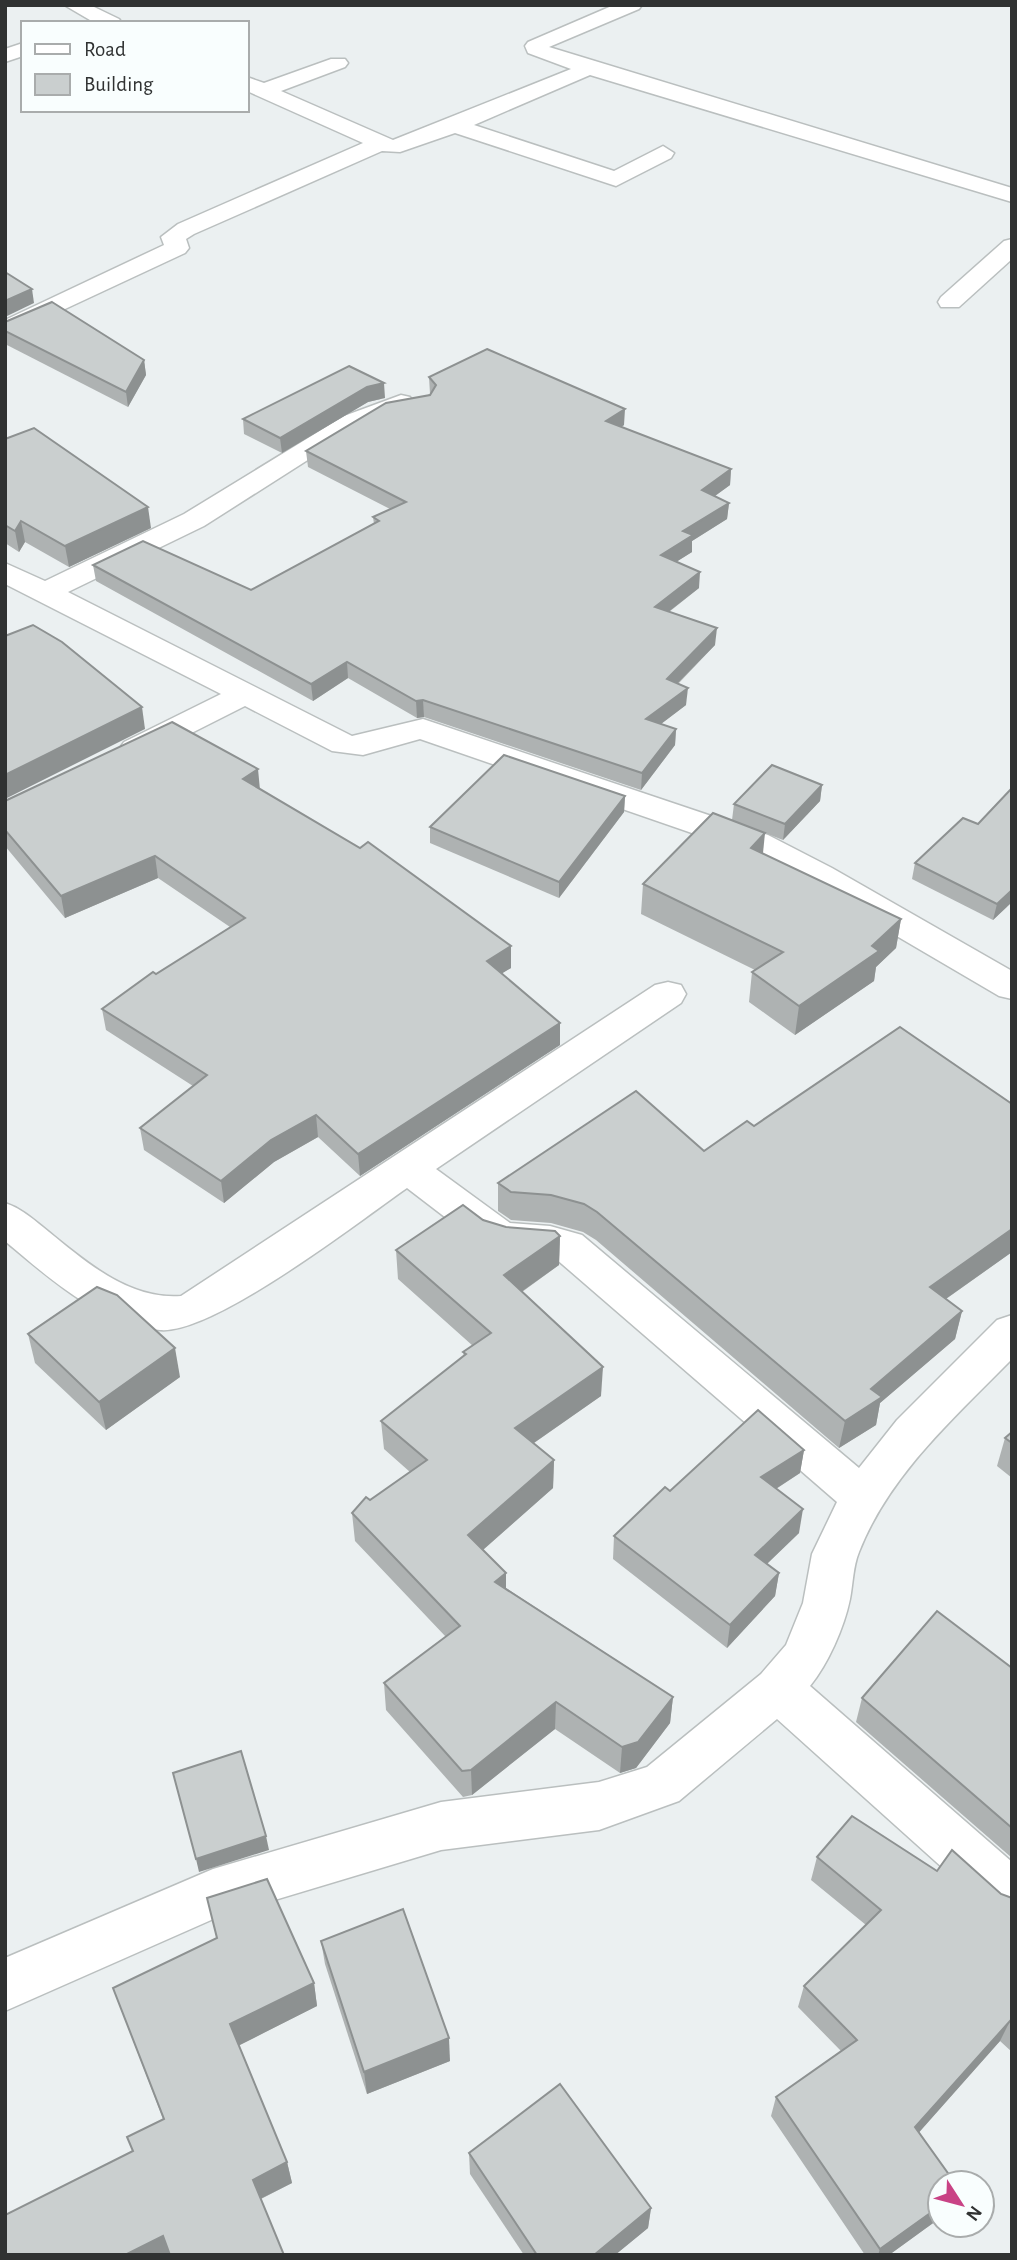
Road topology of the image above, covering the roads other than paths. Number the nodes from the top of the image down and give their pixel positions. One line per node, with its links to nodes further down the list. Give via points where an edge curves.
1 (632, 5): 5 (street, via 536,46)
2 (76, 6): 3 (street)
3 (103, 21)
4 (338, 63): 6 (street)
5 (588, 68): 7 (street); 10 (street)
6 (255, 86): 8 (street)
7 (453, 125): 8 (street, via 392,147); 9 (street, via 616,179)
8 (380, 143): 13 (street, via 180,232 173,240 177,248)
9 (663, 153)
10 (1012, 195)
11 (1012, 246): 12 (street)
12 (950, 302)
13 (5, 330)
14 (421, 402): 16 (street, via 378,410 190,523)
15 (5, 572): 16 (street)
16 (42, 593): 17 (street)
17 (245, 694): 18 (street); 19 (street, via 349,746 408,729 424,729 738,835 820,876)
18 (113, 760)
19 (1012, 986)
20 (668, 994): 21 (street)
21 (408, 1168): 22 (street, via 236,1284 181,1313 156,1315 120,1302); 24 (street, via 498,1236 568,1246)
22 (5, 1218)
23 (1012, 1332): 24 (street, via 912,1433)
24 (862, 1497): 25 (street, via 835,1554 826,1602 804,1658)
25 (778, 1689): 26 (street); 27 (street, via 662,1785 599,1806 441,1826 212,1894)
26 (1012, 1896)
27 (5, 1985)

